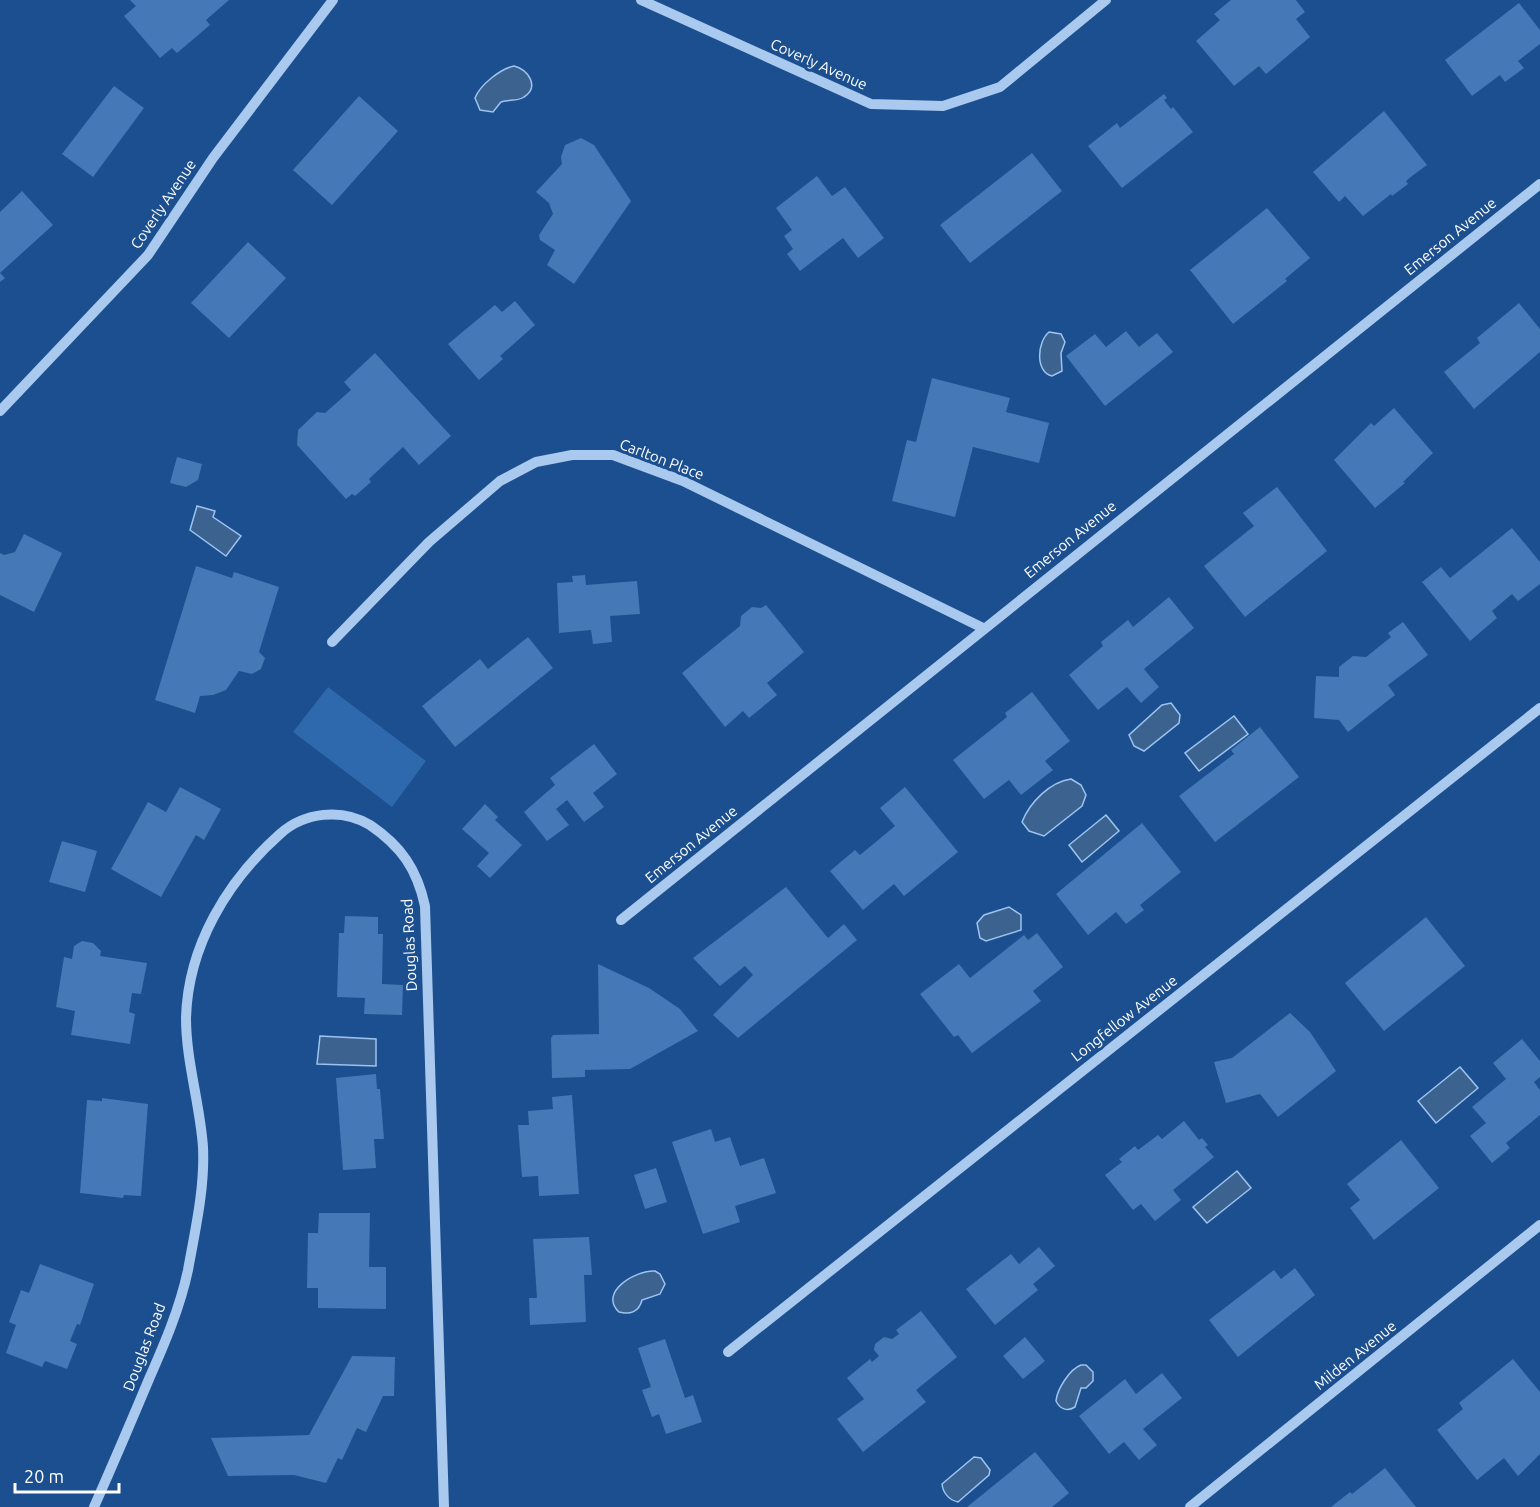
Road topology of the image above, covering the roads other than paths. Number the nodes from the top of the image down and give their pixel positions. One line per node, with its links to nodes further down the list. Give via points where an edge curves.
1 (333, 0): 5 (street, Coverly Avenue, via 213,158 148,255)
2 (641, 0): 3 (street, Coverly Avenue, via 871,104 943,106 1000,87)
3 (1106, 0)
4 (1540, 184): 6 (street, Emerson Avenue)
5 (0, 411)
6 (983, 628): 7 (street, Carlton Place, via 683,481 613,455 572,455 536,462 500,481 429,542); 9 (street, Emerson Avenue)
7 (332, 642)
8 (1540, 708): 11 (street, Longfellow Avenue)
9 (621, 920)
10 (1540, 1226): 14 (street, Milden Avenue)
11 (728, 1352)
12 (94, 1507): 13 (street, Douglas Road, via 165,1341 187,1275 199,1214 203,1148 186,1018 193,973 207,928 230,888 260,852 287,827 303,819 330,814 360,819 390,838 414,871 425,906)
13 (444, 1507)
14 (1190, 1507)

